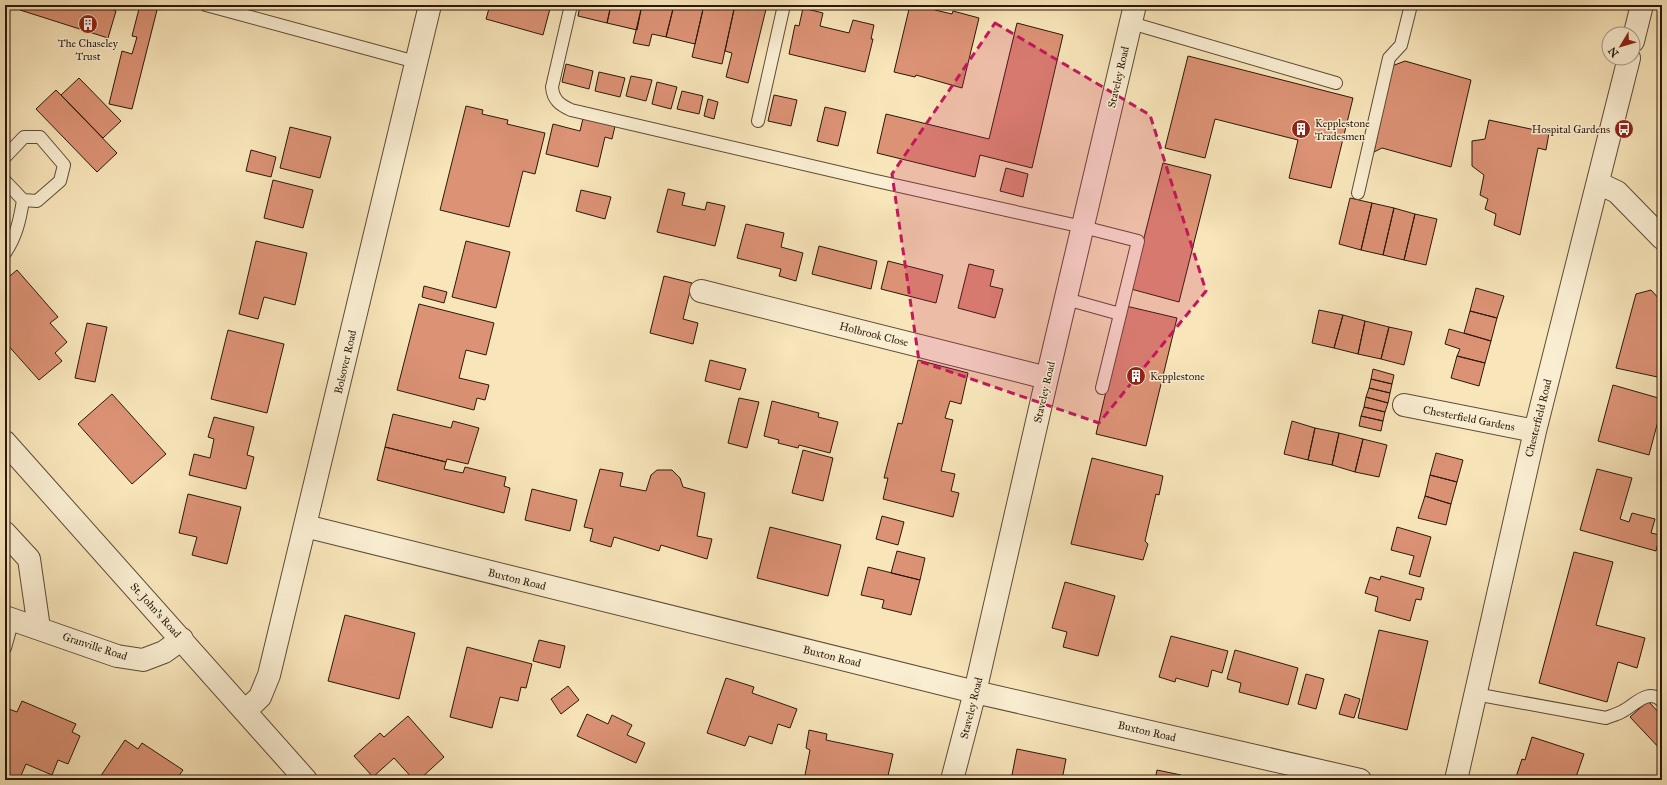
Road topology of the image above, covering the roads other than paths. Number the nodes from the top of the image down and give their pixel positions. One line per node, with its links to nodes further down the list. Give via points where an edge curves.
1 (206, 5): 9 (lane)
2 (430, 5): 9 (street, Bolsover Road)
3 (571, 5): 18 (lane, via 552,87 552,94 561,106)
4 (784, 5): 12 (lane)
5 (1411, 5): 16 (lane, via 1402,45 1389,58)
6 (1642, 5): 8 (street)
7 (1133, 14): 11 (lane); 18 (street, Staveley Road)
8 (1637, 26)
9 (416, 62): 29 (street, Bolsover Road)
10 (1627, 66): 15 (street, Chesterfield Road)
11 (1336, 83)
12 (758, 121)
13 (5, 157): 17 (lane, via 24,137 40,137 64,165 60,181 37,201)
14 (5, 181): 17 (lane)
15 (1598, 183): 19 (street, via 1616,192); 27 (street, Chesterfield Road)
16 (1358, 193)
17 (23, 200): 20 (lane, via 20,222)
18 (1083, 227): 22 (street, Staveley Road); 23 (lane, via 1138,241)
19 (1662, 238)
20 (5, 253)
21 (700, 291): 24 (street, Holbrook Close)
22 (1066, 299): 23 (lane); 24 (street, Staveley Road)
23 (1120, 314): 25 (lane)
24 (1047, 378): 35 (street, Staveley Road)
25 (1102, 388)
26 (1404, 405): 27 (street, Chesterfield Gardens)
27 (1534, 431): 36 (street, Chesterfield Road)
28 (5, 442): 33 (street, St. John's Road)
29 (305, 526): 35 (street, Buxton Road); 38 (street, Bolsover Road, via 269,675 260,697)
30 (5, 533): 32 (street, via 29,559)
31 (9, 618): 32 (street, Granville Road); 34 (lane)
32 (39, 628): 33 (street, Granville Road, via 117,656 143,660 164,652)
33 (182, 639): 38 (street, St. John's Road)
34 (5, 648)
35 (975, 692): 40 (street, Staveley Road); 41 (street, Buxton Road)
36 (1475, 694): 37 (lane, via 1606,718 1623,712 1644,696 1658,697); 42 (street, Chesterfield Road)
37 (1662, 700)
38 (245, 711): 39 (street, St. John's Road)
39 (306, 780)
40 (952, 780)
41 (1360, 780)
42 (1456, 780)

